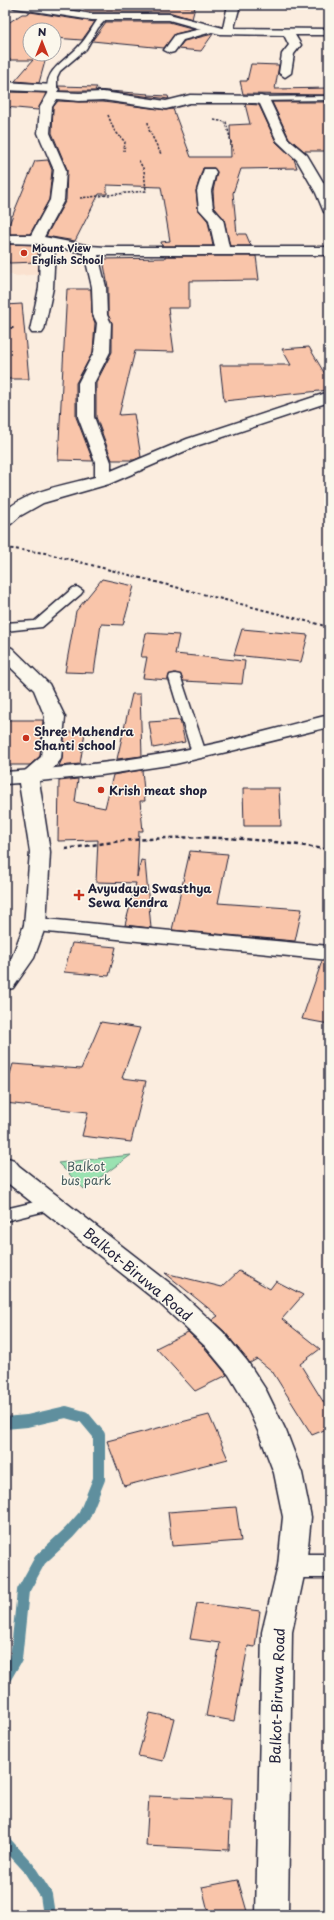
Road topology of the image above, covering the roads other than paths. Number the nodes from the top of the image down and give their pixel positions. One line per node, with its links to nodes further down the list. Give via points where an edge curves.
1 (15, 5): 3 (street, via 80,16)
2 (234, 5): 5 (street)
3 (104, 17): 4 (street, via 169,17); 11 (lane, via 83,47 57,70 53,77)
4 (211, 29): 5 (street); 8 (street, via 179,37)
5 (228, 32): 6 (street)
6 (288, 32): 7 (street); 9 (street, via 295,45 288,54)
7 (329, 32)
8 (170, 50)
9 (285, 73)
10 (5, 86): 11 (street)
11 (53, 92): 13 (street, via 79,98 103,96 166,104 196,99); 17 (street, via 46,107 44,133 60,170 57,200)
12 (329, 98): 13 (lane)
13 (258, 99): 15 (street, via 265,102 283,141 302,158 323,193)
14 (209, 172): 21 (street, via 204,191 206,209 216,219)
15 (329, 209)
16 (5, 239): 17 (street)
17 (36, 239): 18 (street)
18 (51, 242): 19 (street); 22 (street, via 47,249 46,288)
19 (90, 250): 21 (street); 24 (street, via 99,287 100,315 104,323 102,352 86,383 86,417 103,462)
20 (329, 251): 21 (street)
21 (223, 252)
22 (37, 330)
23 (329, 398): 24 (street, via 193,442)
24 (103, 480): 25 (street, via 50,496 19,509)
25 (5, 520)
26 (77, 591): 27 (lane, via 38,624)
27 (5, 627)
28 (5, 652): 32 (street, via 42,688 55,717 51,759)
29 (175, 678): 31 (lane)
30 (329, 721): 31 (street)
31 (199, 753): 32 (street, via 107,768)
32 (28, 777): 33 (street); 34 (street, via 40,852)
33 (5, 778)
34 (35, 925): 35 (street); 36 (street, via 23,958)
35 (329, 954)
36 (5, 981)
37 (5, 1166): 38 (street, Balkot-Biruwa Road)
38 (52, 1204): 39 (lane); 40 (street, Balkot-Biruwa Road, via 167,1295 214,1339 238,1368 272,1431 288,1472 297,1517)
39 (5, 1215)
40 (292, 1566): 41 (street); 42 (street, Balkot-Biruwa Road, via 277,1632)
41 (329, 1566)
42 (272, 1915)

